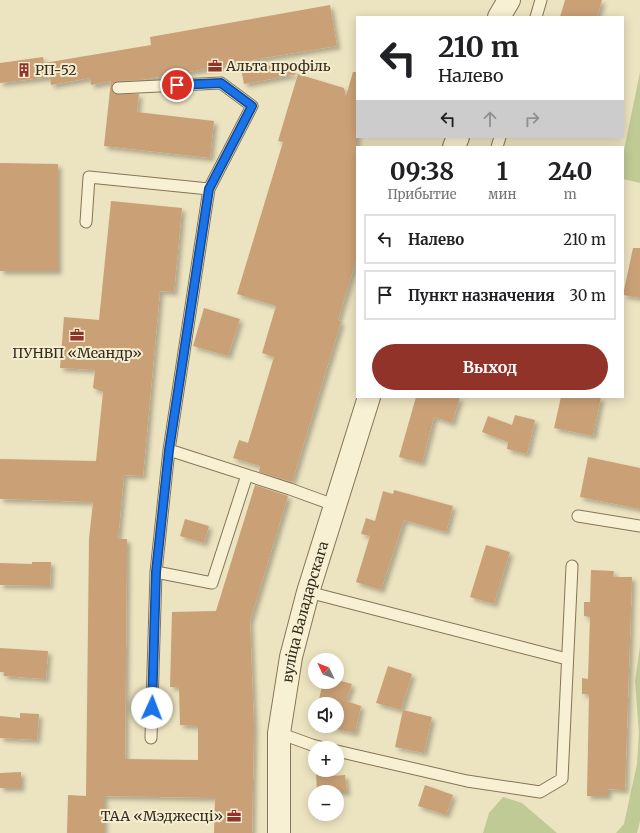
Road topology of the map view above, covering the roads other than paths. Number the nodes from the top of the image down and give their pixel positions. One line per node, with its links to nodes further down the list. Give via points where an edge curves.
1 (509, 0): 3 (street)
2 (541, 0): 4 (lane)
3 (500, 16)
4 (536, 16)
5 (118, 88): 6 (lane, via 221,83 252,106)
6 (209, 189): 7 (lane, via 89,177); 9 (lane)
7 (86, 222)
8 (369, 398): 11 (street, вуліца Валадарскага)
9 (169, 450): 10 (lane); 15 (lane)
10 (247, 475): 11 (lane); 15 (lane, via 212,583)
11 (334, 505): 16 (street, вуліца Валадарскага)
12 (578, 516): 13 (lane)
13 (640, 526)
14 (572, 566): 17 (lane)
15 (156, 572): 19 (lane)
16 (308, 592): 17 (lane); 18 (street, вуліца Валадарскага, via 291,657)
17 (567, 659): 21 (lane, via 562,779 540,792 467,781)
18 (279, 733): 20 (lane); 22 (street, вуліца Валадарскага)
19 (151, 738)
20 (308, 744)
21 (344, 753)
22 (279, 833)

